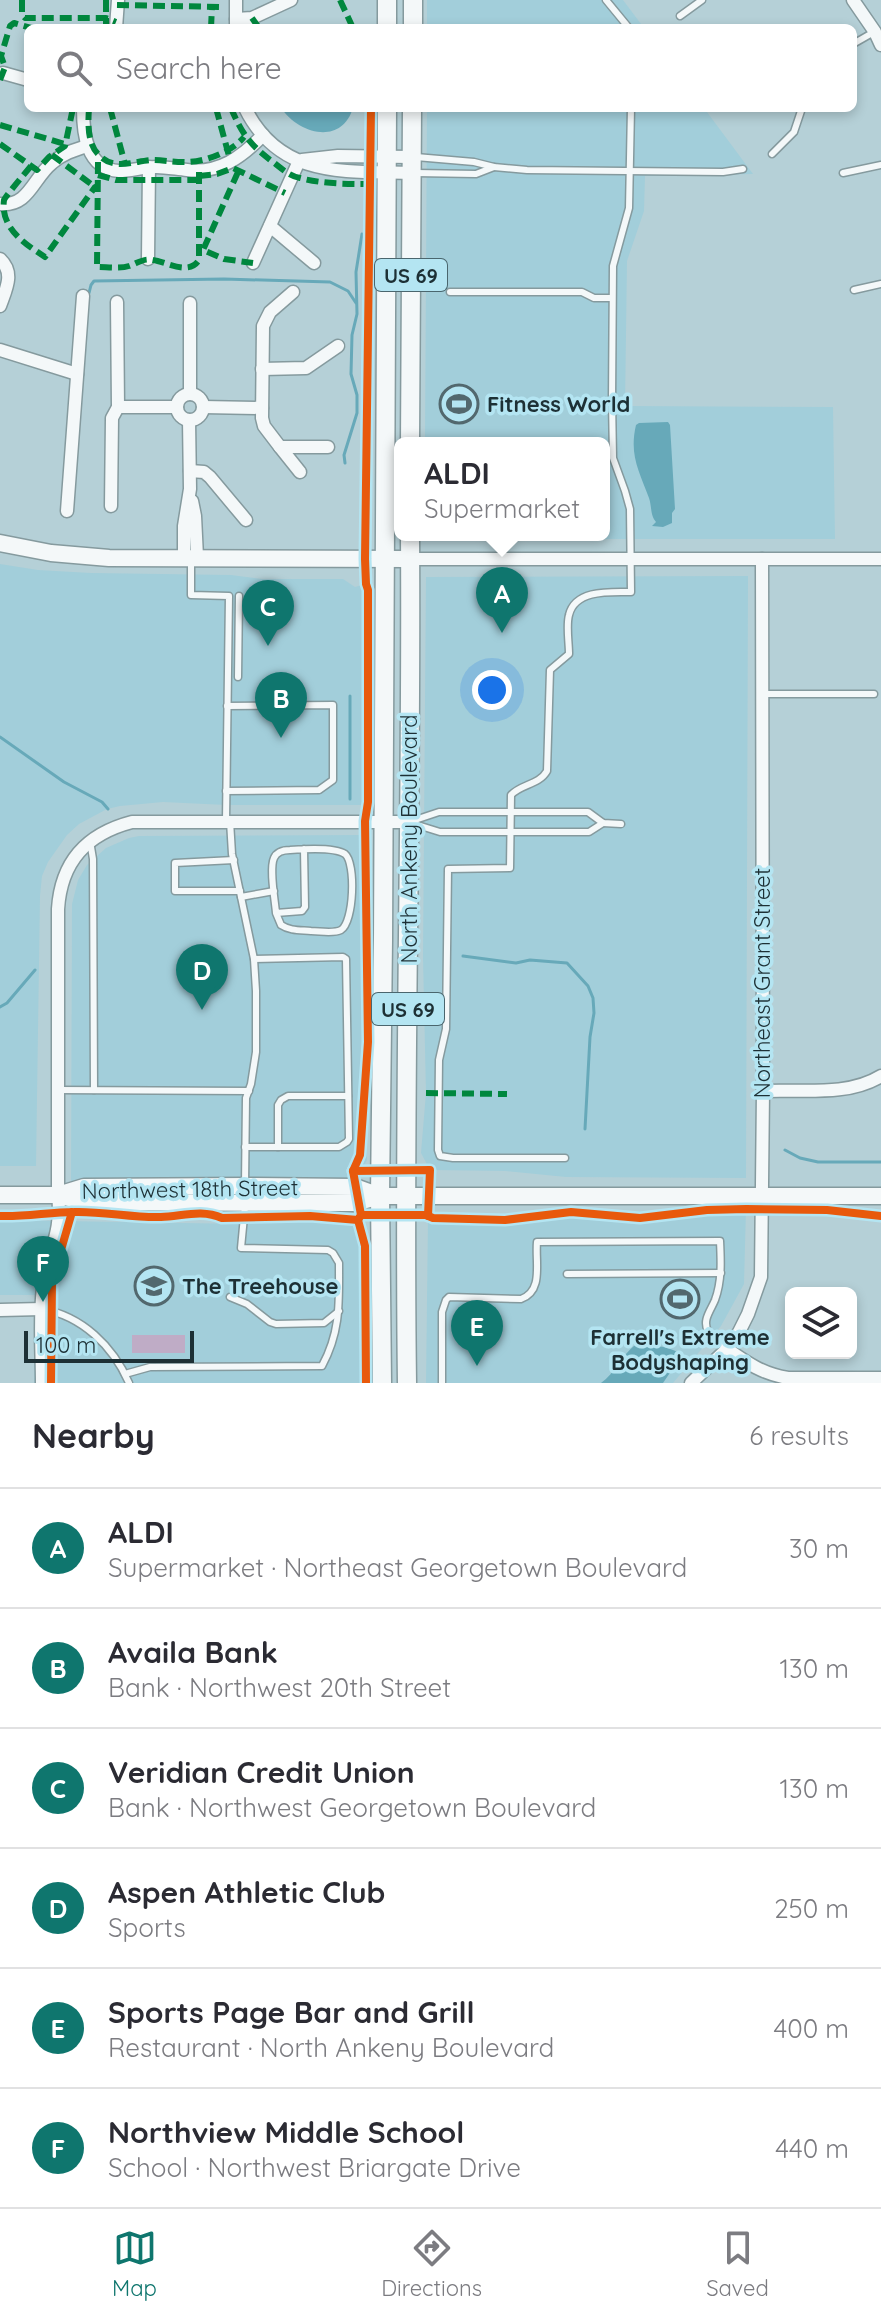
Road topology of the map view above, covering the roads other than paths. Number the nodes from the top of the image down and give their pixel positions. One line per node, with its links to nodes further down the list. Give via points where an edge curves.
1 (118, 0): 10 (street)
2 (236, 0): 11 (street)
3 (291, 0): 11 (street)
4 (387, 0): 12 (main road)
5 (413, 0): 13 (main road)
6 (606, 0): 14 (lane)
7 (702, 0): 9 (lane)
8 (853, 0): 15 (street)
9 (680, 16)
10 (116, 24)
11 (236, 24)
12 (387, 24)
13 (413, 24)
14 (626, 24)
15 (875, 32): 16 (lane); 17 (street)
16 (857, 42)
17 (881, 45)
18 (3, 73): 19 (street)
19 (24, 79)
20 (83, 112): 27 (street)
21 (248, 112): 26 (street)
22 (387, 112): 30 (main road, North Ankeny Boulevard / US 69)
23 (412, 112): 31 (main road, US 69)
24 (631, 112): 36 (lane)
25 (801, 112): 28 (lane, via 794,132)
26 (263, 135): 29 (street); 33 (street, via 241,156 214,168)
27 (87, 146): 33 (street, via 110,169); 38 (street, via 50,164 22,199)
28 (772, 154)
29 (299, 161): 30 (street, via 330,157); 39 (street)
30 (387, 165): 31 (street); 74 (main road, North Ankeny Boulevard / US 69)
31 (412, 165): 34 (lane, via 474,162); 34 (lane, via 476,174); 63 (main road, US 69)
32 (881, 165): 37 (lane)
33 (149, 167): 41 (street)
34 (494, 167): 36 (lane)
35 (743, 169): 36 (lane)
36 (631, 171): 49 (lane)
37 (843, 173)
38 (0, 204)
39 (270, 226): 42 (street); 43 (street)
40 (0, 259): 52 (street, via 9,272)
41 (148, 259)
42 (253, 263)
43 (314, 263)
44 (881, 284): 45 (lane)
45 (854, 290)
46 (293, 292): 55 (street, via 265,320)
47 (450, 292): 49 (lane, via 582,292)
48 (83, 296): 56 (street)
49 (612, 298): 76 (lane, via 613,458 629,507)
50 (117, 302): 58 (street)
51 (190, 303): 57 (street)
52 (0, 306)
53 (338, 346): 55 (street, via 306,368)
54 (0, 350): 56 (street)
55 (262, 369): 61 (street)
56 (77, 374): 69 (street)
57 (190, 394): 59 (street); 60 (street)
58 (118, 407): 59 (street); 68 (street, via 112,418)
59 (177, 407): 62 (street)
60 (203, 407): 61 (street); 62 (street)
61 (262, 408): 64 (street, via 264,426)
62 (189, 420): 66 (street)
63 (410, 437)
64 (280, 447): 65 (street); 67 (street)
65 (328, 447)
66 (190, 471): 70 (street, via 210,477); 73 (street, via 184,526)
67 (300, 472)
68 (111, 506)
69 (67, 511)
70 (246, 520)
71 (410, 541): 75 (main road, North Ankeny Boulevard / US 69)
72 (0, 543): 73 (main road, via 78,556)
73 (190, 557): 74 (main road); 83 (lane, via 191,595 229,596)
74 (384, 559): 75 (main road); 87 (main road, North Ankeny Boulevard / US 69)
75 (410, 559): 76 (street); 88 (main road, North Ankeny Boulevard / US 69)
76 (631, 559): 77 (street); 85 (lane, via 631,592 591,595 569,614 569,654 550,670 547,771 511,795)
77 (762, 559): 78 (street); 81 (street, Northeast Grant Street)
78 (881, 559)
79 (239, 596): 80 (lane)
80 (238, 677)
81 (762, 694): 82 (lane); 103 (street, Northeast Grant Street)
82 (874, 694)
83 (227, 706): 84 (lane); 84 (lane, via 333,705 333,780 319,790)
84 (226, 791): 86 (lane)
85 (511, 812): 88 (lane, via 439,812); 89 (lane, via 588,812); 91 (lane)
86 (228, 821): 87 (street); 92 (street, via 147,821 116,826); 94 (lane)
87 (383, 821): 88 (street); 111 (main road, North Ankeny Boulevard / US 69)
88 (409, 822): 91 (lane, via 440,832); 112 (main road, North Ankeny Boulevard / US 69)
89 (603, 823): 90 (lane); 91 (lane, via 589,832)
90 (621, 824)
91 (511, 831): 107 (lane, via 510,868 448,869 438,1150 453,1158)
92 (90, 841): 100 (street, via 69,866 59,895); 101 (lane)
93 (304, 849): 95 (lane, via 285,850 274,858); 97 (lane, via 305,907); 97 (lane, via 336,850 348,857 350,920 333,932 291,930 281,925)
94 (234, 860): 96 (lane); 96 (lane, via 175,863 175,891)
95 (274, 891): 96 (lane); 97 (lane)
96 (241, 894): 98 (lane)
97 (276, 913)
98 (254, 959): 102 (lane, via 256,1052); 104 (lane, via 346,959)
99 (881, 1076): 103 (street, via 853,1088)
100 (58, 1090): 101 (lane); 110 (street)
101 (94, 1090): 102 (lane)
102 (249, 1091): 105 (lane)
103 (763, 1091): 114 (street, Northeast Grant Street)
104 (348, 1096): 106 (lane, via 281,1100); 106 (lane, via 349,1139 344,1146)
105 (245, 1147): 106 (lane); 108 (lane)
106 (278, 1147)
107 (565, 1158)
108 (245, 1194): 110 (main road, Northwest 18th Street, via 84,1187); 111 (main road, Northwest 18th Street, via 355,1187); 120 (lane, via 241,1248 333,1253 339,1263)
109 (0, 1195): 110 (main road, Northwest 18th Street)
110 (58, 1195): 118 (street, via 58,1231 45,1273)
111 (380, 1196): 112 (main road, Northwest 18th Street); 126 (main road, North Ankeny Boulevard / US 69)
112 (405, 1196): 114 (main road, Northwest 18th Street); 127 (main road, North Ankeny Boulevard / US 69)
113 (881, 1196): 114 (main road, Northwest 18th Street)
114 (761, 1197): 121 (street, Northeast Grant Street, via 761,1277 748,1314)
115 (721, 1273): 116 (lane); 121 (lane, via 706,1323 712,1337); 128 (lane, via 720,1241 537,1242 536,1287 527,1296 449,1297 443,1303)
116 (567, 1274)
117 (230, 1297): 120 (lane, via 276,1324 319,1324)
118 (42, 1309): 119 (street); 122 (lane, via 76,1319 95,1334); 124 (street)
119 (0, 1310)
120 (339, 1311): 122 (lane, via 322,1366 150,1367)
121 (727, 1349): 123 (street, via 756,1369 788,1378); 129 (street, Northeast Grant Street)
122 (125, 1374): 125 (lane)
123 (881, 1378)
124 (42, 1383)
125 (129, 1383)
126 (382, 1383)
127 (407, 1383)
128 (442, 1383)
129 (691, 1383)

